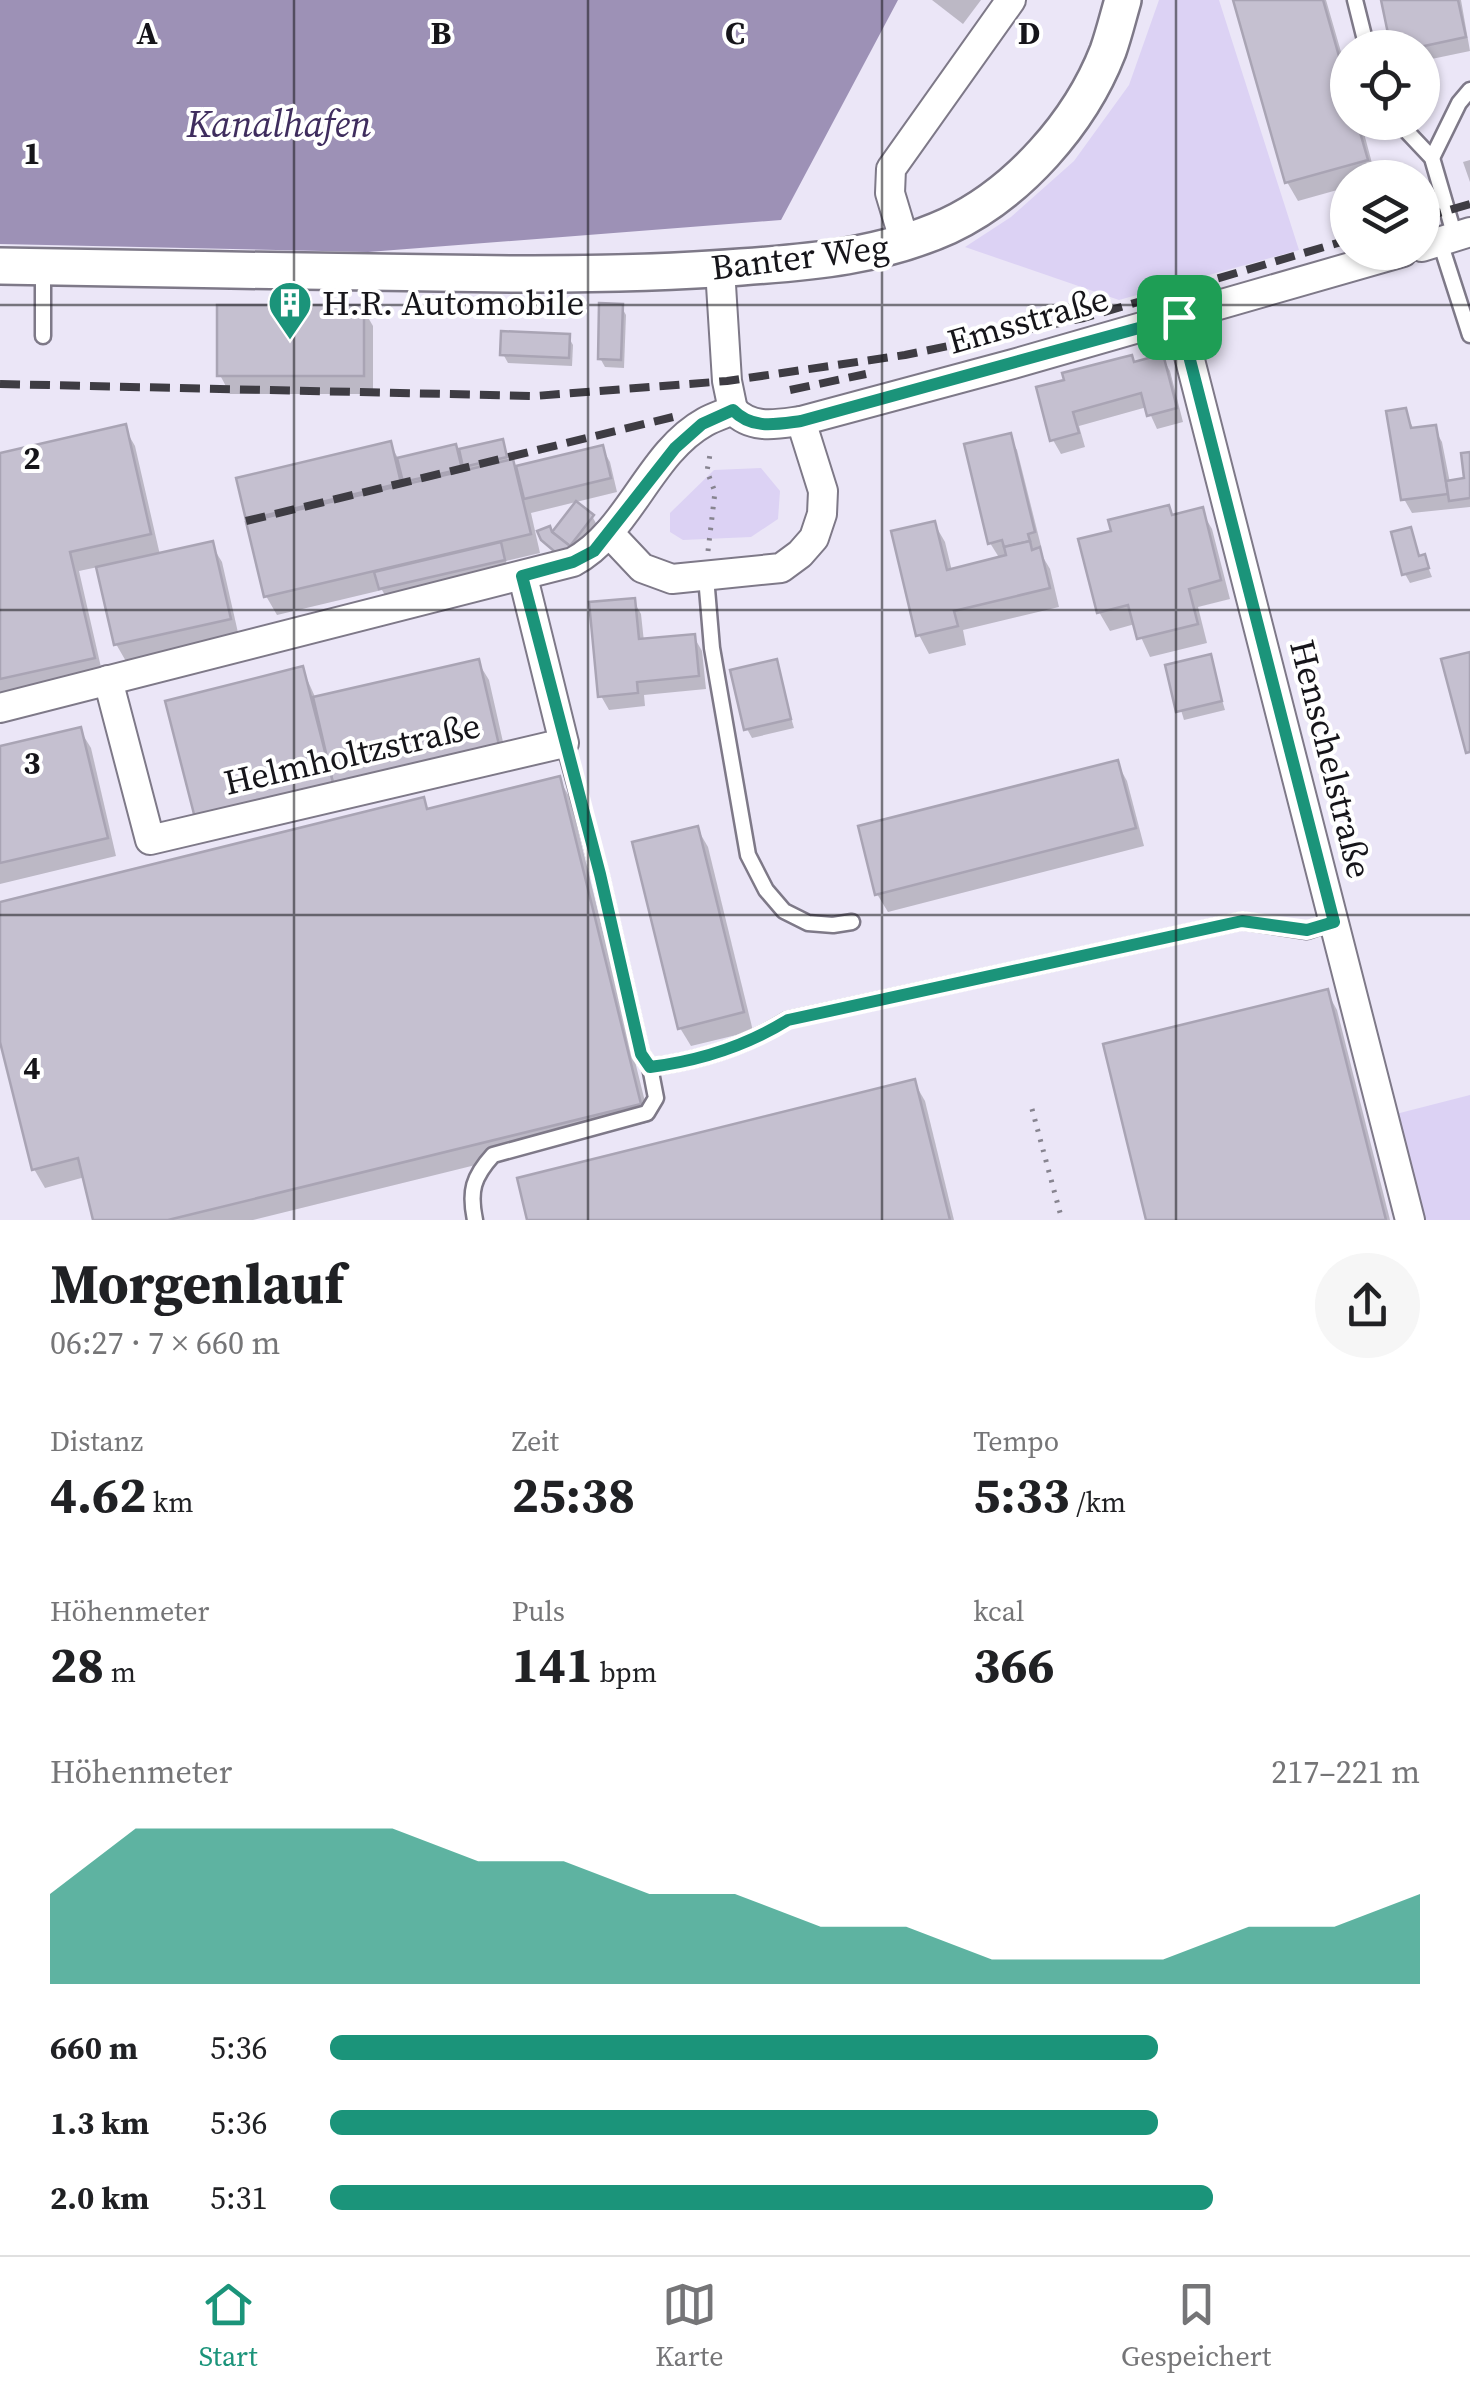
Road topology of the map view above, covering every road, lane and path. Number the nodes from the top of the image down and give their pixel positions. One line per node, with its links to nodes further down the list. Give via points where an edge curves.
1 (1011, 0): 9 (street, via 892,169 890,194)
2 (1123, 0): 9 (street, Banter Weg, via 1107,52 1056,138 1030,167 951,224)
3 (1356, 0): 4 (lane)
4 (1363, 30)
5 (1470, 90): 7 (lane)
6 (1415, 140): 7 (lane)
7 (1432, 158): 8 (lane)
8 (1447, 239): 15 (lane)
9 (905, 243): 12 (street, Banter Weg, via 867,254)
10 (0, 266): 11 (street, Banter Weg)
11 (43, 267): 12 (street, Banter Weg, via 574,276); 16 (lane)
12 (720, 269): 17 (street)
13 (1341, 270): 14 (street, Emsstraße)
14 (1179, 317): 18 (street, Emsstraße); 27 (street, Henschelstraße)
15 (1470, 334)
16 (42, 336)
17 (733, 410): 18 (street, Emsstraße, via 765,425); 20 (street, via 702,424 675,448)
18 (801, 421): 22 (street, via 822,491 814,538 781,568)
19 (714, 436): 22 (path, via 707,471 715,492)
20 (609, 533): 21 (street, via 573,562); 22 (street, via 642,568 672,579)
21 (522, 576): 23 (street); 25 (street)
22 (706, 578): 26 (lane, via 748,855 784,911 808,923)
23 (108, 680): 24 (street); 25 (street, Helmholtzstraße, via 150,840)
24 (0, 708)
25 (564, 743): 28 (lane, via 641,1054)
26 (852, 922)
27 (1334, 922): 28 (lane, via 1307,930 1242,921 788,1020 752,1041); 32 (street, Henschelstraße)
28 (650, 1067): 30 (lane, via 656,1098 647,1113 493,1155 471,1190)
29 (1032, 1110): 31 (path)
30 (475, 1220)
31 (1062, 1220)
32 (1410, 1220)

